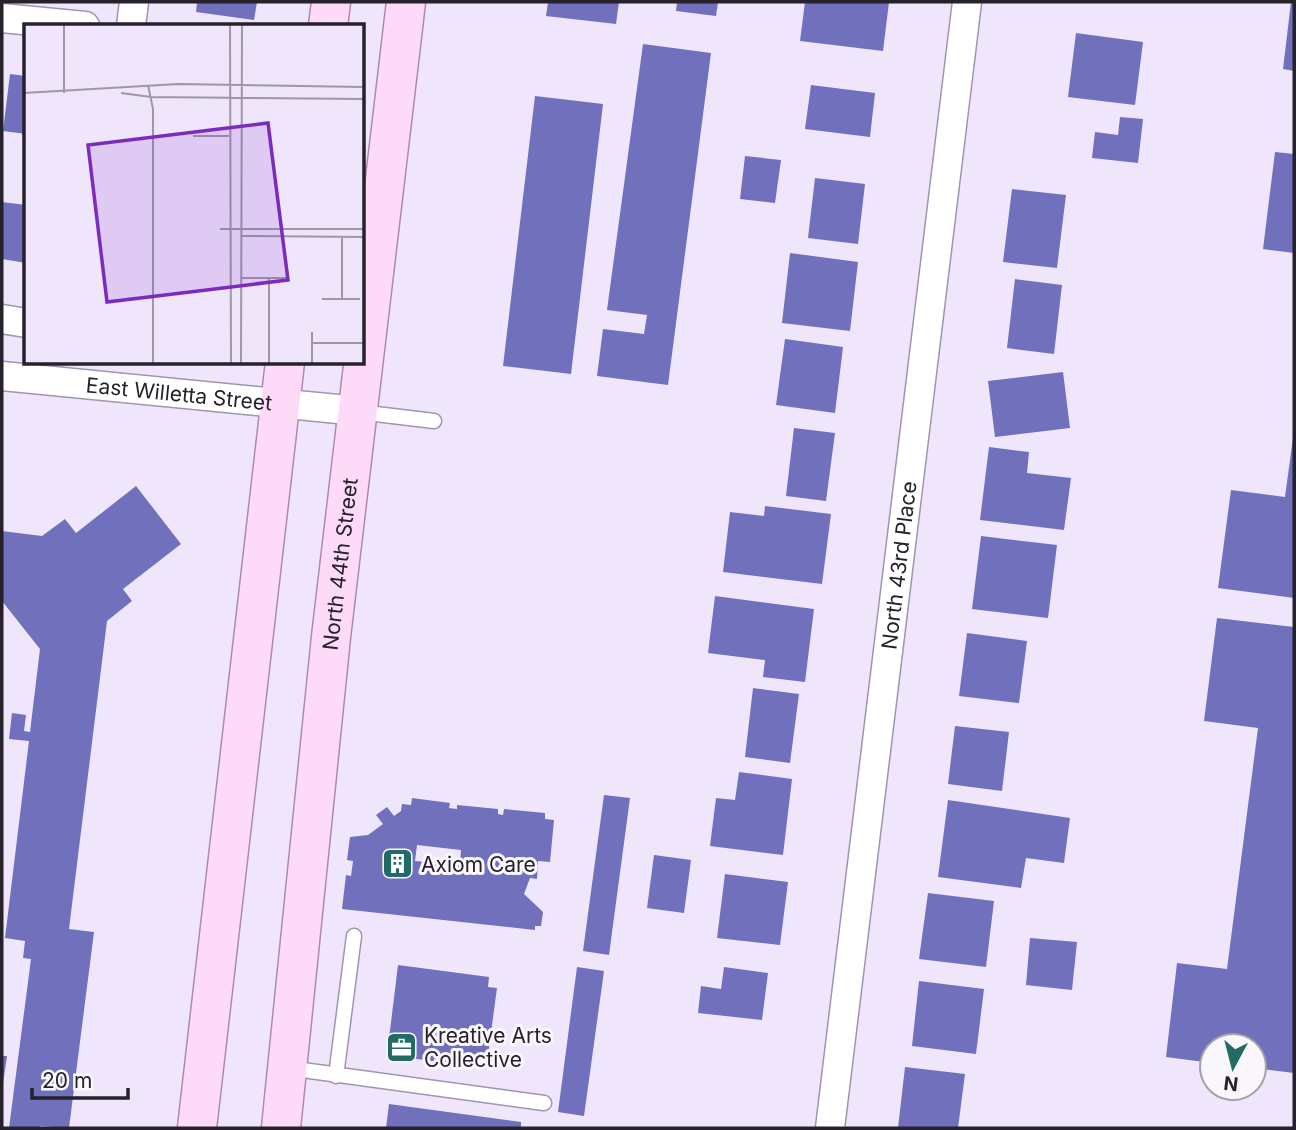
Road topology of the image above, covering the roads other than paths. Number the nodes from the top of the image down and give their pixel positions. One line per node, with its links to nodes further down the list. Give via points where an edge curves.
1 (134, 2): 7 (street)
2 (331, 2): 8 (main road)
3 (406, 2): 11 (main road, North 44th Street)
4 (967, 2): 24 (street, North 43rd Place)
5 (2, 18): 6 (street)
6 (64, 24)
7 (131, 24)
8 (328, 24)
9 (2, 319): 10 (street)
10 (24, 323)
11 (364, 360)
12 (285, 364): 15 (main road)
13 (364, 364): 16 (main road, North 44th Street)
14 (2, 376): 15 (street, East Willetta Street)
15 (281, 405): 16 (street, East Willetta Street); 22 (main road)
16 (358, 411): 17 (lane); 19 (main road, North 44th Street)
17 (434, 421)
18 (354, 936): 20 (lane)
19 (287, 1068): 20 (lane); 23 (main road, North 44th Street)
20 (336, 1076): 21 (lane)
21 (544, 1103)
22 (197, 1128)
23 (281, 1128)
24 (830, 1128)

